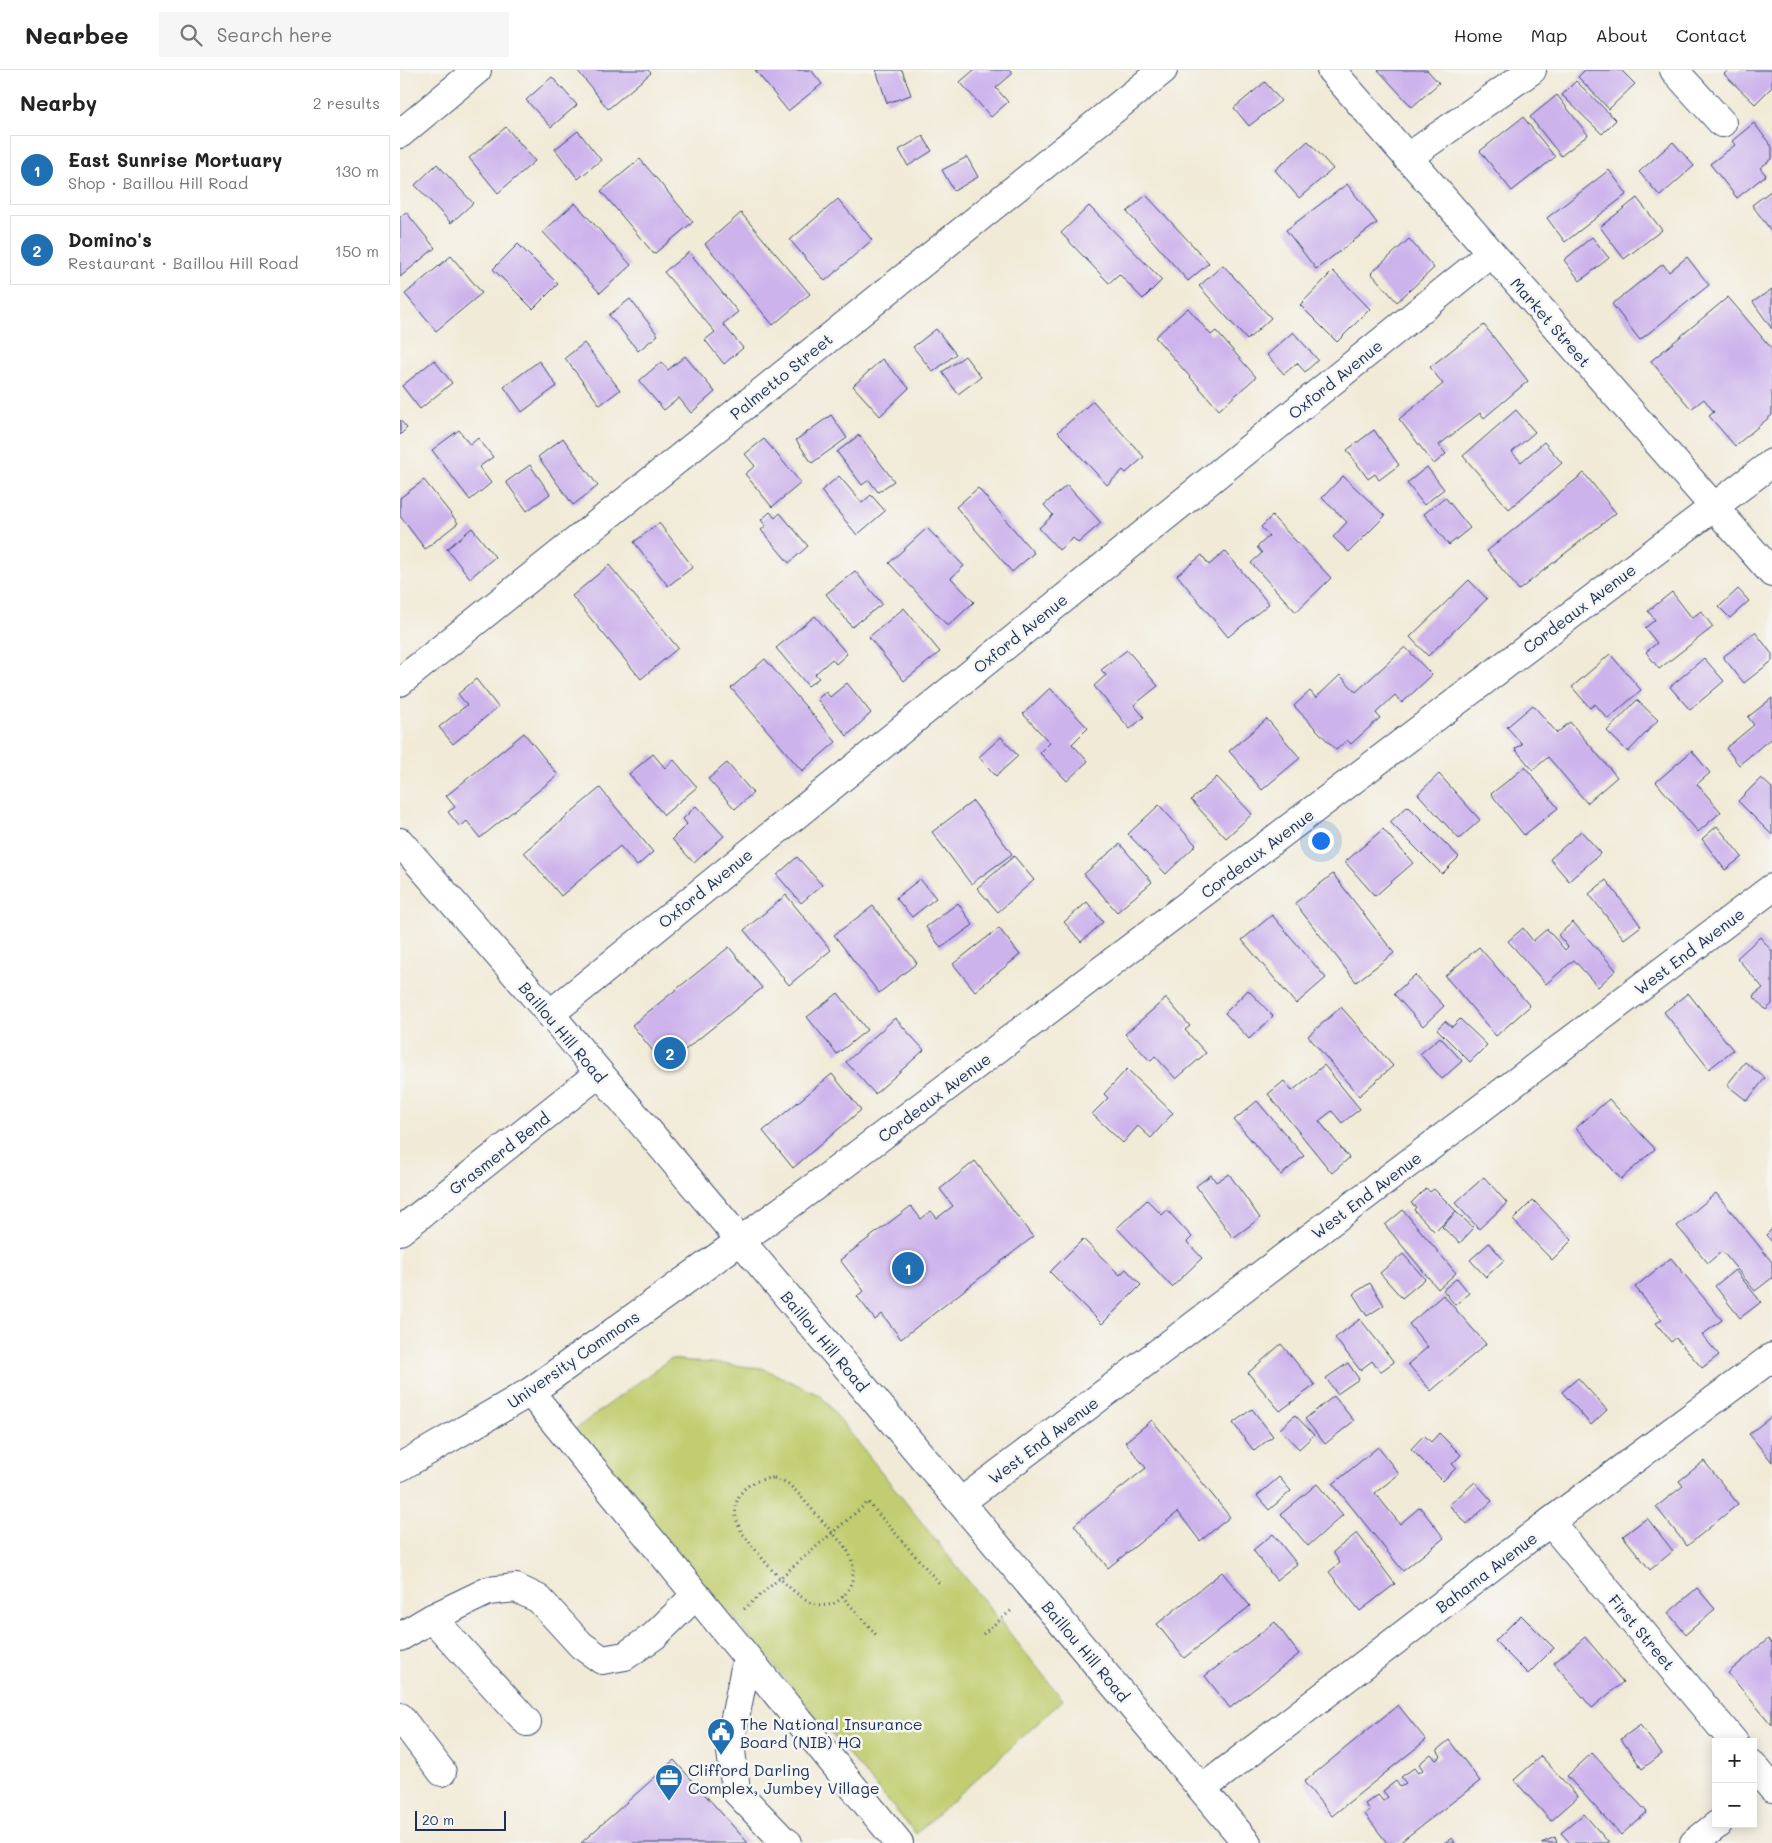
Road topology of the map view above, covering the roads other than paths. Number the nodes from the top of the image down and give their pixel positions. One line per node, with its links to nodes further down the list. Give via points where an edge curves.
1 (477, 70): 7 (street)
2 (1163, 70): 13 (street, Palmetto Street)
3 (1331, 70): 8 (street, Market Street)
4 (1532, 70): 8 (street)
5 (1674, 70): 6 (street)
6 (1722, 123)
7 (400, 134)
8 (1407, 158): 9 (street, Market Street)
9 (1491, 253): 11 (street, Market Street); 16 (street, Oxford Avenue)
10 (1772, 463): 11 (street, Cordeaux Avenue)
11 (1714, 507): 12 (street, Market Street); 19 (street, Cordeaux Avenue)
12 (1772, 573)
13 (400, 682)
14 (400, 842): 16 (street, Baillou Hill Road)
15 (1772, 888): 23 (street, West End Avenue)
16 (550, 1014): 17 (street, Baillou Hill Road)
17 (598, 1074): 18 (street, Grasmerd Bend); 19 (street, Baillou Hill Road)
18 (400, 1231)
19 (740, 1241): 21 (street, University Commons); 23 (street, Baillou Hill Road)
20 (1772, 1357): 24 (street, Bahama Avenue)
21 (530, 1392): 22 (street, University Commons); 25 (street)
22 (400, 1467)
23 (960, 1502): 33 (street, Baillou Hill Road)
24 (1550, 1522): 31 (street, First Street); 33 (street, Bahama Avenue)
25 (696, 1595): 26 (street, via 654,1636 625,1656 602,1660 581,1645 538,1599 516,1588 488,1591); 28 (street)
26 (432, 1618): 27 (street); 30 (street)
27 (400, 1637)
28 (748, 1658): 35 (street, via 730,1743 736,1791); 36 (street)
29 (400, 1718): 32 (street)
30 (527, 1722)
31 (1731, 1738)
32 (442, 1772)
33 (1202, 1789): 37 (street, Baillou Hill Road)
34 (1713, 1828): 38 (street)
35 (788, 1843)
36 (899, 1843)
37 (1247, 1843)
38 (1694, 1843)

